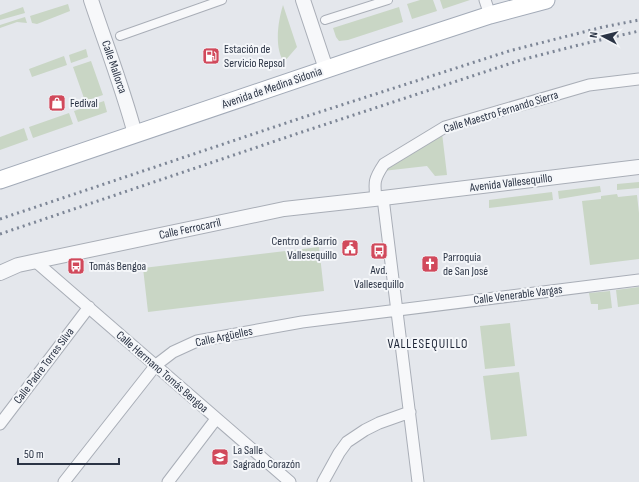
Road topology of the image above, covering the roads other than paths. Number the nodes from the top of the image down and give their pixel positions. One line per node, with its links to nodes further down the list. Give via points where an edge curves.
1 (91, 0): 11 (street, Calle Mallorca)
2 (222, 0): 8 (street)
3 (303, 0): 9 (street)
4 (388, 0): 7 (street)
5 (546, 0): 6 (main road, Avenida de Medina Sidonia)
6 (488, 8): 9 (main road, Avenida de Medina Sidonia, via 380,51)
7 (325, 20)
8 (120, 36)
9 (326, 69): 11 (main road, Avenida de Medina Sidonia)
10 (639, 79): 14 (street, Calle Maestro Fernando Sierra, via 589,85 445,127 384,164 377,174 374,185)
11 (135, 134): 13 (main road, Avenida de Medina Sidonia)
12 (639, 167): 14 (street, Avenida Vallesequillo)
13 (0, 180)
14 (380, 198): 15 (street, Calle Ferrocarril, via 284,209); 19 (street, Calle Maestro Fernando Sierra)
15 (35, 261): 16 (street, Calle Ferrocarril); 18 (street, Calle Hermano Tomás Bengoa)
16 (0, 273)
17 (639, 280): 19 (street, Calle Venerable Vargas)
18 (89, 307): 20 (street, Calle Hermano Tomás Bengoa); 23 (street, Calle Padre Torres Silva)
19 (397, 310): 20 (street, Calle Argüelles, via 302,322 197,341 173,352); 21 (street, Calle Maestro Fernando Sierra)
20 (156, 365): 22 (street, Calle Hermano Tomás Bengoa); 24 (street, Calle Argüelles)
21 (410, 412): 27 (street, via 379,423 347,442); 28 (street, Calle Maestro Fernando Sierra)
22 (216, 419): 25 (street); 26 (street, Calle Hermano Tomás Bengoa)
23 (0, 424)
24 (64, 482)
25 (168, 482)
26 (290, 482)
27 (323, 482)
28 (418, 482)

